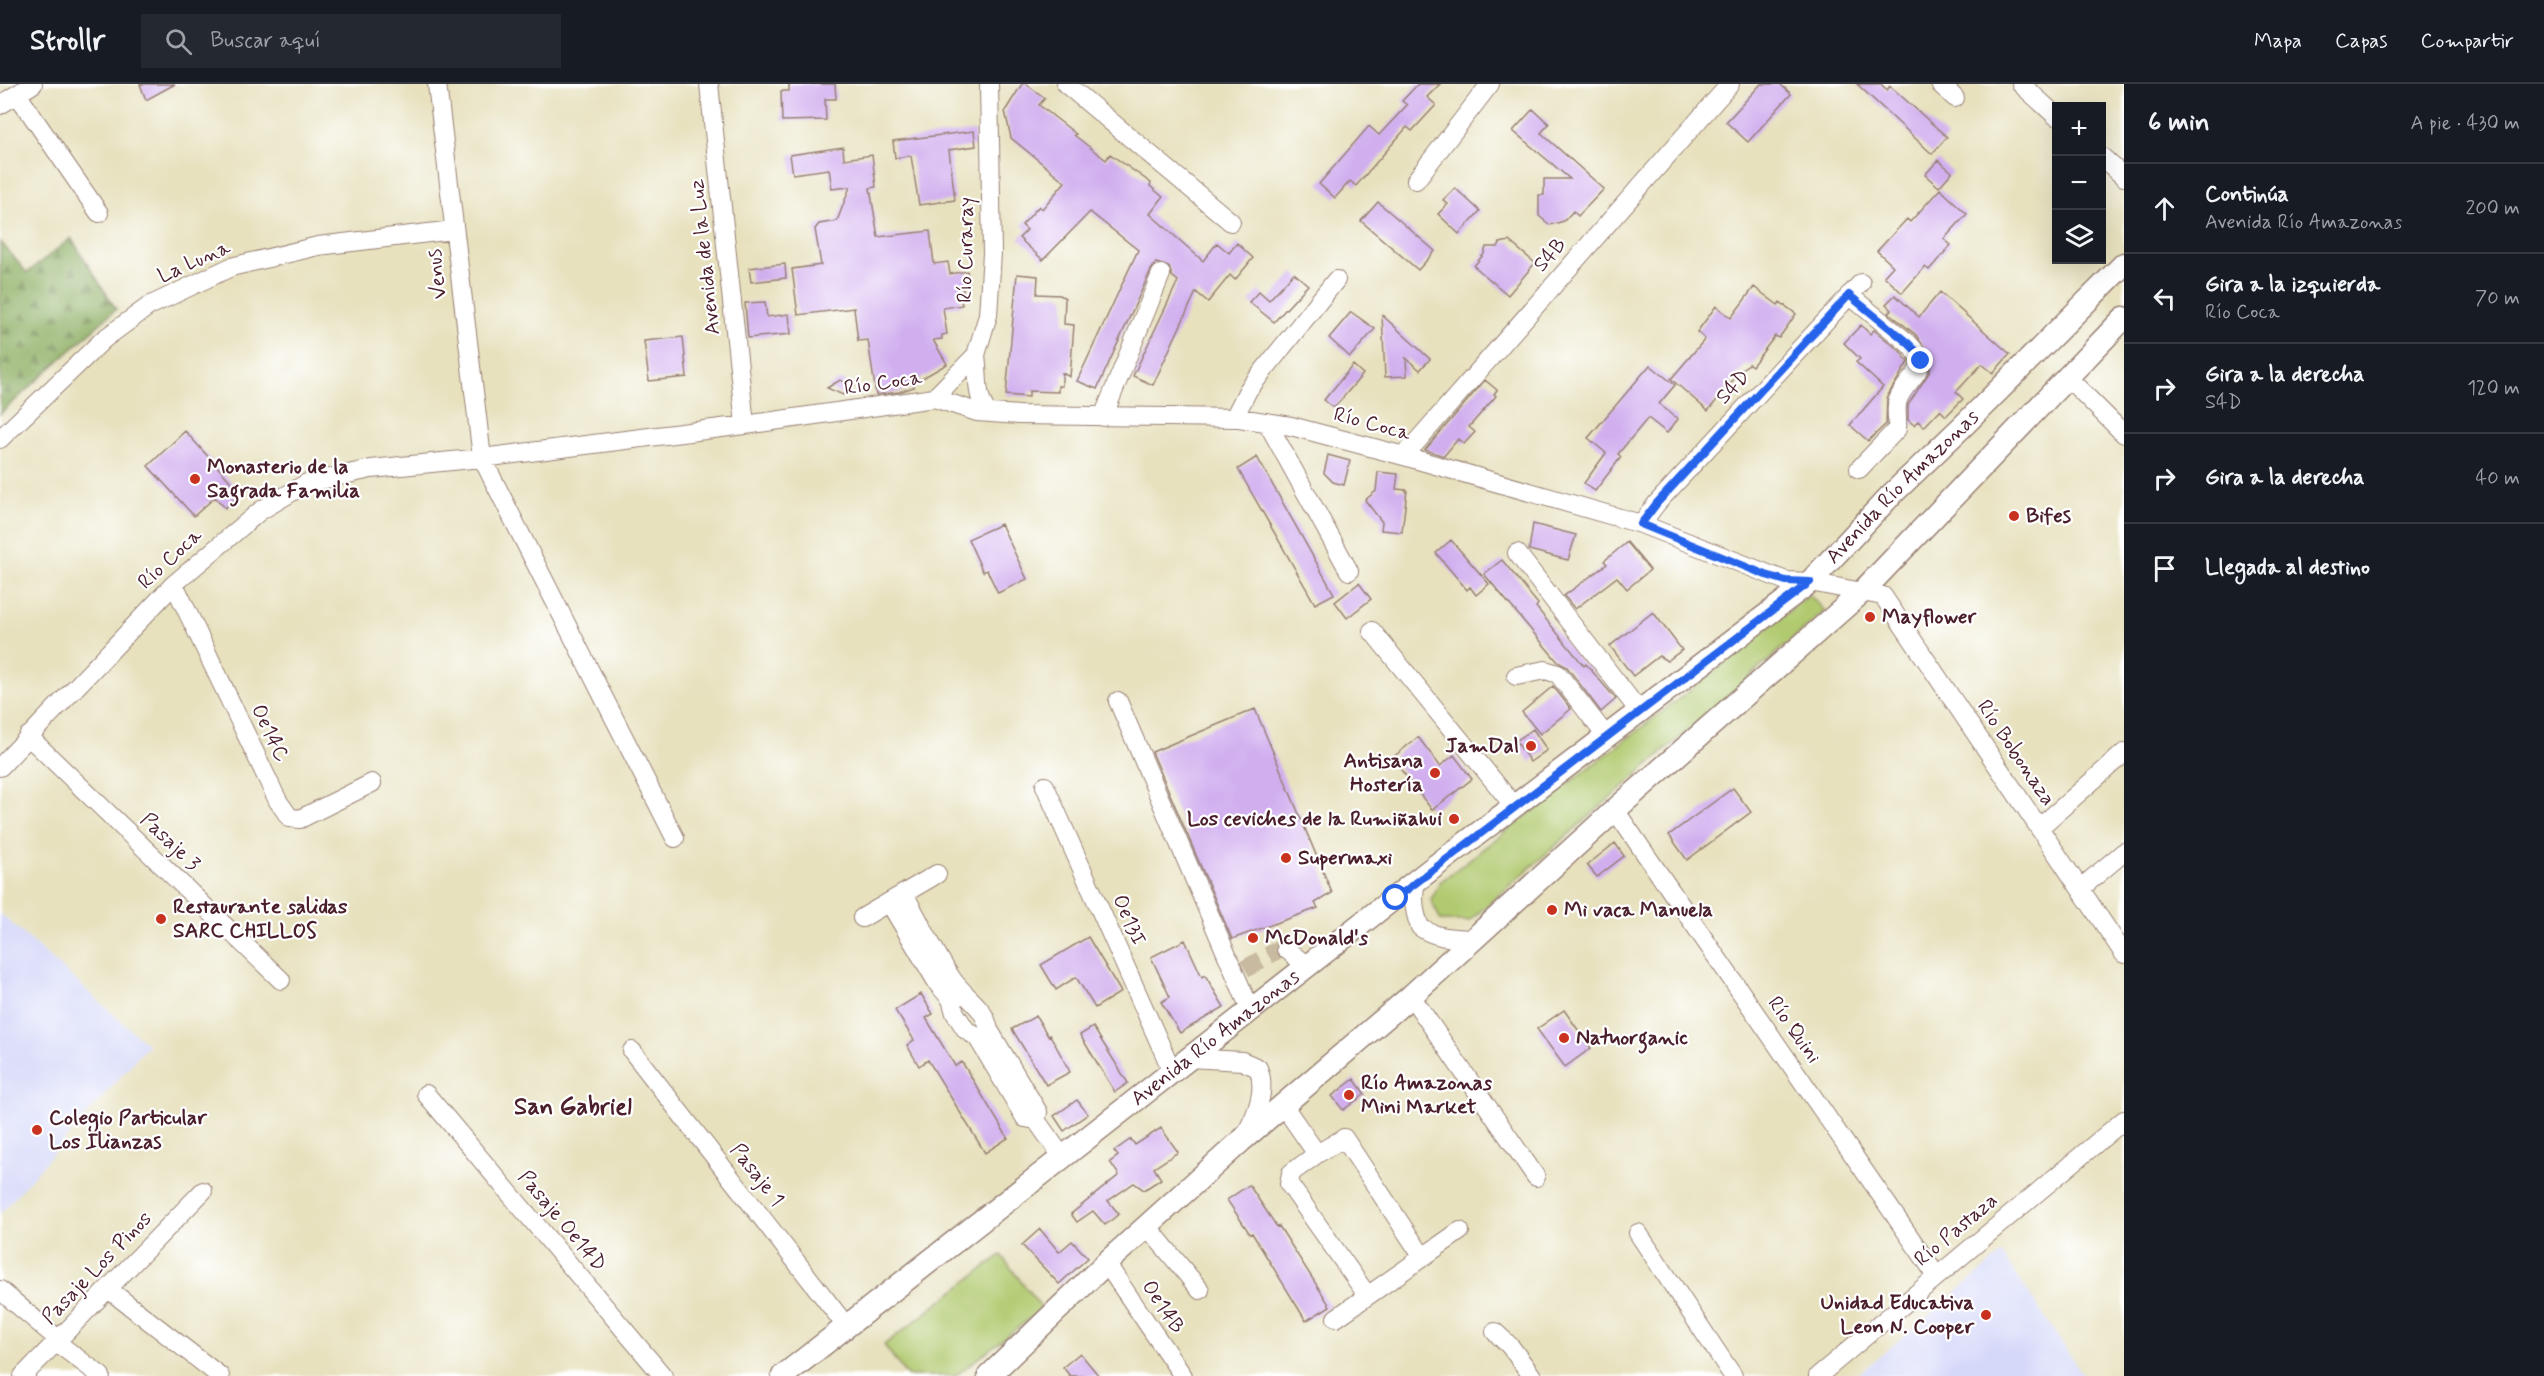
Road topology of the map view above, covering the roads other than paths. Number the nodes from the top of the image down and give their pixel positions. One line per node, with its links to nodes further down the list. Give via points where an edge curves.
1 (33, 84): 10 (street)
2 (437, 84): 19 (street, Venus)
3 (709, 84): 31 (street, Avenida de la Luz)
4 (989, 84): 24 (street, Río Curaray, via 991,264 988,315)
5 (1066, 84): 18 (street)
6 (1490, 84): 16 (street)
7 (1730, 84): 34 (street, S4B)
8 (1940, 84): 11 (street)
9 (2021, 84): 13 (street)
10 (17, 94): 12 (street); 17 (street)
11 (1955, 98)
12 (0, 105)
13 (2052, 112)
14 (2106, 160): 15 (street)
15 (2124, 177)
16 (1416, 180)
17 (99, 213)
18 (1231, 222)
19 (454, 230): 33 (street, La Luna, via 318,246 231,267 149,306 104,339); 35 (street, Venus)
20 (2124, 264): 40 (main road, Avenida Río Amazonas, via 1890,496)
21 (1161, 274): 28 (street)
22 (1336, 280): 29 (street, via 1248,390)
23 (2124, 318): 25 (main road, Avenida Río Amazonas)
24 (976, 355): 26 (street, Río Curaray); 27 (street, via 978,393)
25 (2067, 376): 32 (street); 42 (main road, Avenida Río Amazonas)
26 (934, 398): 27 (street, Río Coca); 31 (street, Río Coca)
27 (987, 412): 28 (street, Río Coca)
28 (1102, 417): 29 (street, Río Coca)
29 (1234, 418): 30 (street, Río Coca)
30 (1267, 422): 34 (street, Río Coca); 39 (street)
31 (745, 425): 35 (street, Río Coca)
32 (2124, 434)
33 (0, 439)
34 (1404, 456): 37 (street, Río Coca)
35 (482, 458): 41 (street, Río Coca, via 371,469 301,485 240,526); 56 (street, Venus)
36 (1859, 469): 37 (street, S4D, via 1897,429 1898,399 1920,369 1921,361 1917,352 1855,289)
37 (1641, 524): 40 (street, Río Coca, via 1766,575)
38 (1517, 553): 46 (street)
39 (1348, 572)
40 (1810, 582): 42 (street, Río Coca); 46 (main road, Avenida Río Amazonas)
41 (174, 584): 47 (street, Río Coca); 51 (street, Oe14C, via 278,801 290,818 300,819)
42 (1862, 592): 54 (main road, Avenida Río Amazonas); 55 (street, Río Bobonaza, via 1883,596)
43 (1372, 631): 53 (street)
44 (1516, 676): 48 (street, via 1545,669 1558,674)
45 (1118, 701): 70 (street)
46 (1639, 711): 48 (main road, Avenida Río Amazonas)
47 (28, 736): 50 (street, Río Coca); 68 (street, Pasaje 3)
48 (1606, 736): 53 (main road, Avenida Río Amazonas)
49 (2124, 753): 55 (street)
50 (0, 767)
51 (372, 783)
52 (1045, 786): 72 (street, Oe13I)
53 (1514, 806): 59 (main road, Avenida Río Amazonas)
54 (1615, 810): 63 (main road, Avenida Río Amazonas); 86 (street, Río Quini)
55 (2039, 828): 60 (street, Río Bobonaza)
56 (675, 838)
57 (2124, 852): 60 (street)
58 (936, 874): 61 (street)
59 (1416, 882): 63 (street, via 1413,894 1420,927 1435,935); 66 (main road, Avenida Río Amazonas)
60 (2080, 888): 65 (street, Río Bobonaza)
61 (897, 898): 62 (street); 78 (street, via 956,995 955,1013 966,1030 983,1034 1010,1080 1025,1118 1036,1120)
62 (862, 918)
63 (1471, 939): 69 (main road, Avenida Río Amazonas)
64 (1286, 949): 66 (street)
65 (2124, 954)
66 (1307, 966): 70 (main road, Avenida Río Amazonas)
67 (1245, 969): 70 (street)
68 (281, 980)
69 (1411, 996): 74 (main road, Avenida Río Amazonas); 79 (street)
70 (1255, 1006): 72 (main road, Avenida Río Amazonas)
71 (632, 1051): 92 (street, Pasaje 1)
72 (1181, 1064): 76 (street, via 1242,1061 1258,1068 1262,1077 1258,1106); 78 (main road, Avenida Río Amazonas)
73 (426, 1094): 98 (street, Pasaje Oe14D)
74 (1283, 1105): 76 (main road, Avenida Río Amazonas); 77 (street)
75 (2124, 1120): 86 (street, Río Pastaza)
76 (1241, 1142): 81 (main road, Avenida Río Amazonas)
77 (1317, 1154): 84 (street, via 1344,1138); 90 (street, via 1291,1173 1288,1184)
78 (1062, 1158): 92 (main road, Avenida Río Amazonas)
79 (1536, 1177)
80 (203, 1191): 87 (street, Pasaje Los Pinos)
81 (1147, 1226): 85 (main road, Avenida Río Amazonas); 89 (street)
82 (1460, 1232): 84 (street)
83 (1638, 1233): 103 (street)
84 (1422, 1256): 90 (street)
85 (1106, 1263): 100 (main road, Avenida Río Amazonas); 101 (street, Oe14B)
86 (1936, 1275): 104 (street, Río Pastaza)
87 (108, 1288): 94 (street, Pasaje Los Pinos); 97 (street)
88 (0, 1290): 94 (street)
89 (1200, 1290)
90 (1367, 1295): 91 (street)
91 (1336, 1318)
92 (847, 1327): 99 (main road, Avenida Río Amazonas)
93 (1495, 1332): 102 (street)
94 (57, 1341): 95 (street, Pasaje Los Pinos); 96 (street)
95 (23, 1376)
96 (100, 1376)
97 (220, 1376)
98 (663, 1376)
99 (783, 1376)
100 (989, 1376)
101 (1183, 1376)
102 (1532, 1376)
103 (1733, 1376)
104 (1818, 1376)

